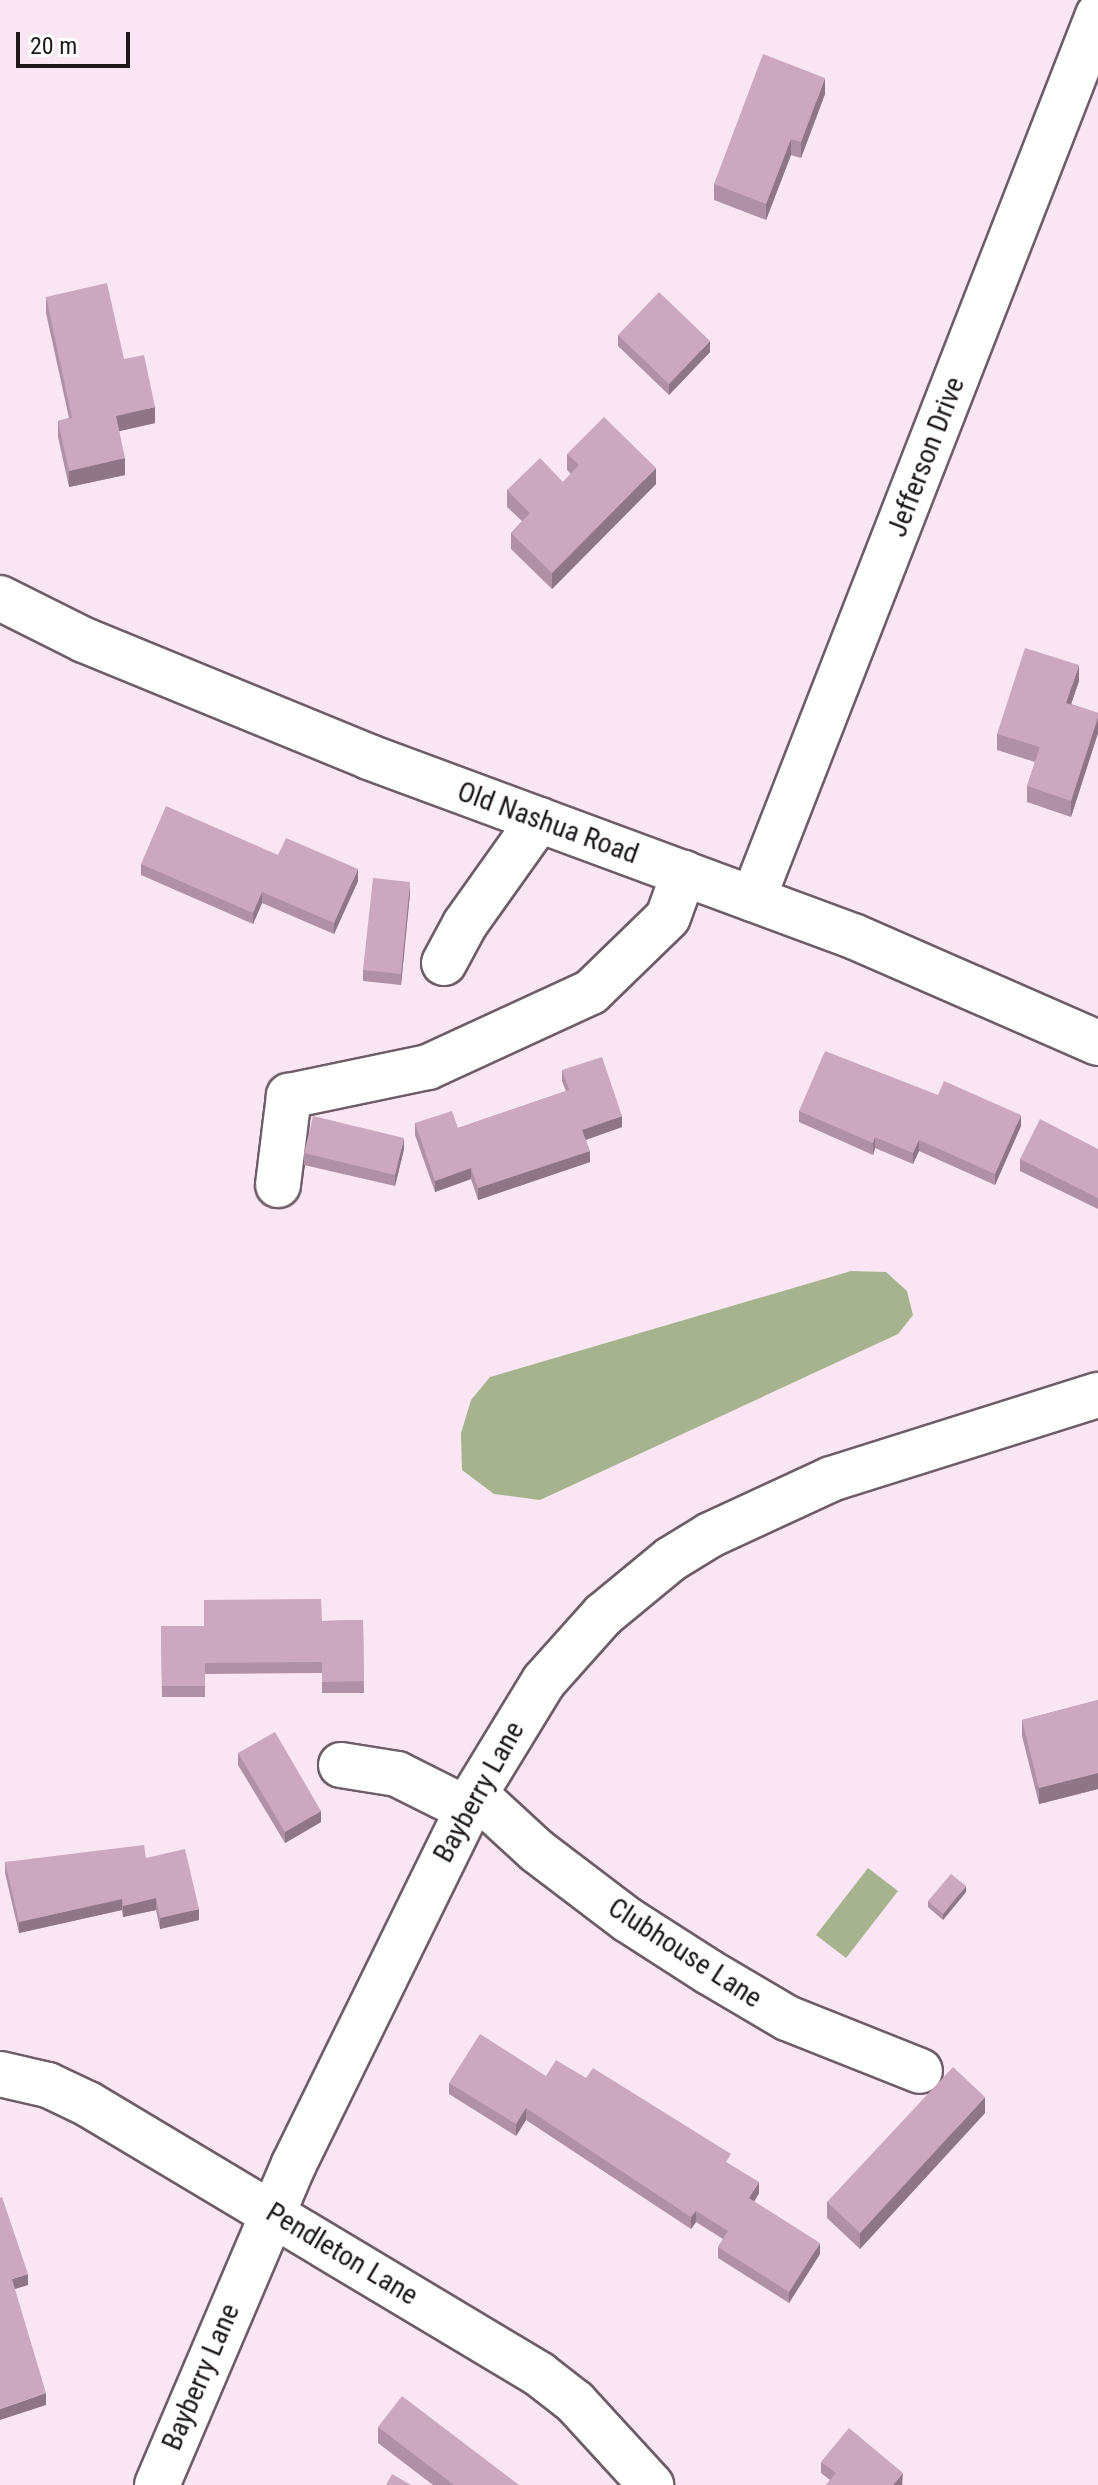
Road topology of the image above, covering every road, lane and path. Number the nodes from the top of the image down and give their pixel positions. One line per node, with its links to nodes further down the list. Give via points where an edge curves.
1 (1098, 15): 5 (street, Jefferson Drive)
2 (0, 598): 3 (street, Old Nashua Road, via 84,640)
3 (539, 820): 4 (street, Old Nashua Road); 6 (street, via 465,924)
4 (684, 873): 5 (street, Old Nashua Road); 8 (street, via 668,917 591,992 428,1067 289,1096)
5 (753, 899): 7 (street, Old Nashua Road, via 963,981)
6 (444, 963)
7 (1098, 1043)
8 (278, 1185)
9 (1098, 1395): 11 (street, Bayberry Lane, via 831,1479 671,1559 603,1615 544,1681)
10 (341, 1765): 11 (street, Clubhouse Lane, via 397,1774)
11 (471, 1802): 12 (street, Clubhouse Lane, via 709,1972 787,2018); 14 (street, Bayberry Lane)
12 (920, 2071)
13 (0, 2074): 14 (street, Pendleton Lane, via 48,2085 88,2104)
14 (271, 2214): 15 (street, Bayberry Lane); 16 (street, Pendleton Lane, via 539,2374 575,2402)
15 (157, 2485)
16 (651, 2485)

